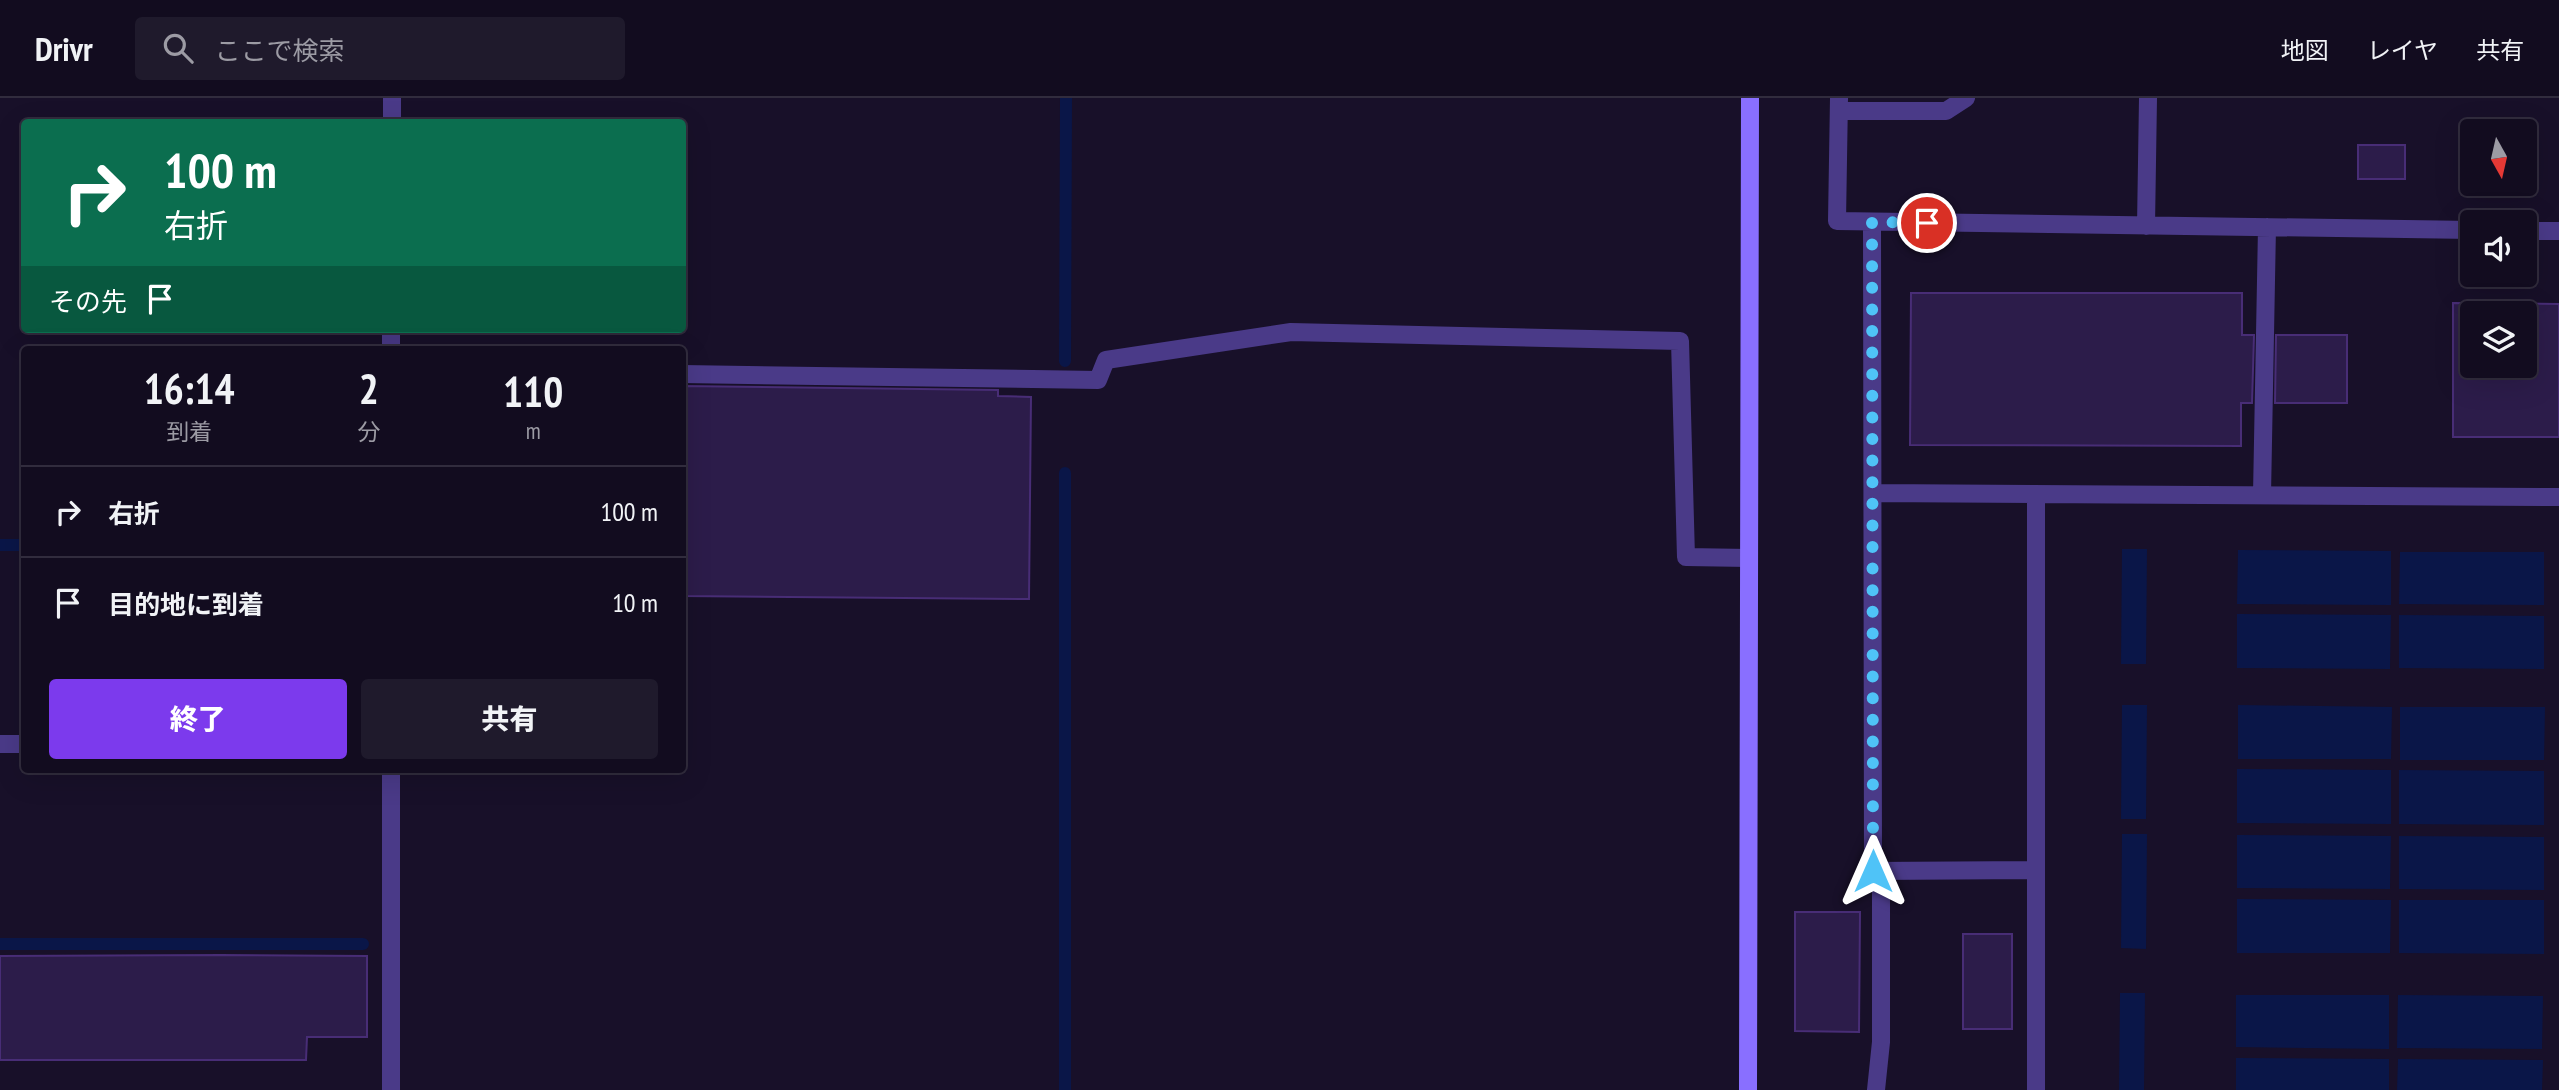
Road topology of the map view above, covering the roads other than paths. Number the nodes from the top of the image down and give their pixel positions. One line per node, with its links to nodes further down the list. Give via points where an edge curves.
1 (392, 98): 6 (street)
2 (1750, 98): 18 (street)
3 (1966, 98): 5 (street, via 1946,111)
4 (2148, 98): 8 (street)
5 (1839, 104): 7 (street, via 1838,221)
6 (392, 119)
7 (1872, 222): 8 (street); 14 (street)
8 (2146, 226): 9 (street)
9 (2267, 227): 10 (street); 16 (street)
10 (2460, 230)
11 (2537, 231): 12 (street)
12 (2559, 231)
13 (686, 373): 18 (street, via 1098,380 1106,360 1291,332 1680,341 1686,557)
14 (1873, 492): 15 (street); 23 (street, via 1873,871)
15 (2036, 494): 16 (street); 22 (street)
16 (2262, 495): 17 (street)
17 (2559, 497)
18 (1749, 558): 25 (street)
19 (0, 744): 20 (street)
20 (21, 744)
21 (391, 773): 24 (street)
22 (2036, 870): 23 (street); 27 (street)
23 (1881, 871): 26 (street, via 1881,1042)
24 (391, 1090)
25 (1748, 1090)
26 (1876, 1090)
27 (2036, 1090)

